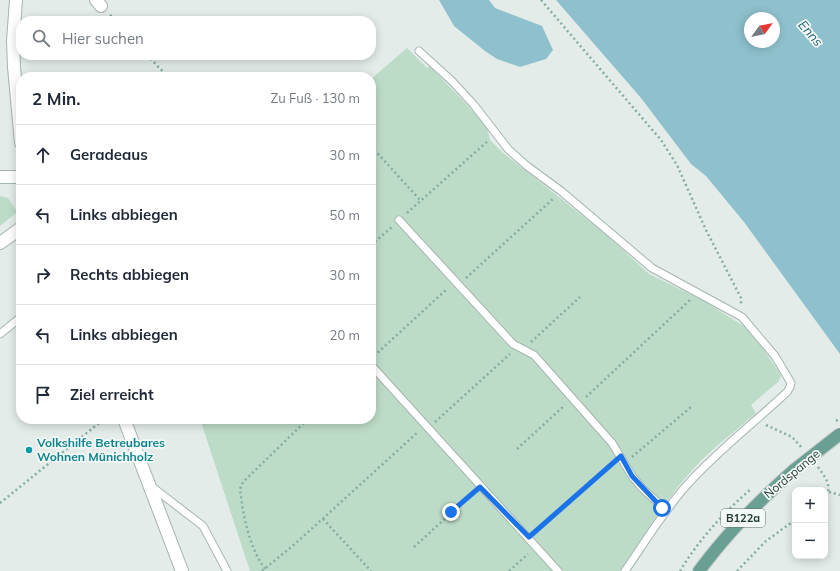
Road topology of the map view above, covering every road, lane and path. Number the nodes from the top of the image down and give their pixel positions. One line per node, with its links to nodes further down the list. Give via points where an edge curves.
1 (16, 0): 6 (street, via 13,41)
2 (541, 0): 20 (path, via 661,140 677,164 706,230 741,298)
3 (419, 51): 7 (lane, via 474,105)
4 (152, 60): 5 (path)
5 (163, 72)
6 (16, 89)
7 (496, 135): 11 (lane, via 517,157); 12 (path)
8 (376, 152): 12 (path)
9 (0, 177): 10 (street)
10 (16, 177)
11 (561, 191): 17 (path); 18 (lane, via 652,268)
12 (420, 200): 13 (path)
13 (399, 220): 15 (path); 17 (lane)
14 (16, 232): 16 (street)
15 (376, 241)
16 (0, 244)
17 (456, 283): 23 (lane, via 513,344); 24 (path)
18 (696, 293): 20 (lane); 27 (path)
19 (580, 297): 23 (path)
20 (742, 317): 41 (lane, via 776,356 791,383 790,387 704,466)
21 (16, 321): 22 (lane)
22 (0, 334)
23 (521, 348): 26 (lane, via 534,355); 32 (path)
24 (376, 355)
25 (376, 371): 32 (lane)
26 (572, 399): 27 (lane); 34 (path)
27 (578, 405): 35 (lane)
28 (691, 407): 35 (path)
29 (98, 424): 40 (path)
30 (126, 424): 36 (street)
31 (303, 424): 47 (path, via 243,482 240,489 252,546)
32 (426, 427): 37 (lane); 42 (path)
33 (840, 434): 55 (main road, Nordspange / B122a, bridge, via 754,506 724,538)
34 (517, 449)
35 (623, 459): 41 (lane, via 642,488); 44 (path)
36 (149, 484): 48 (street); 49 (lane, via 203,526)
37 (480, 487): 44 (lane); 45 (path)
38 (829, 492): 39 (path)
39 (840, 494)
40 (0, 503)
41 (666, 510): 54 (lane)
42 (323, 519): 47 (path); 51 (path)
43 (792, 522): 56 (path, via 766,541)
44 (529, 537): 46 (lane)
45 (414, 547)
46 (535, 548): 52 (path); 53 (lane)
47 (265, 569): 50 (path)
48 (182, 571)
49 (227, 571)
50 (262, 571)
51 (372, 571)
52 (509, 571)
53 (558, 571)
54 (626, 571)
55 (699, 571)
56 (737, 571)

